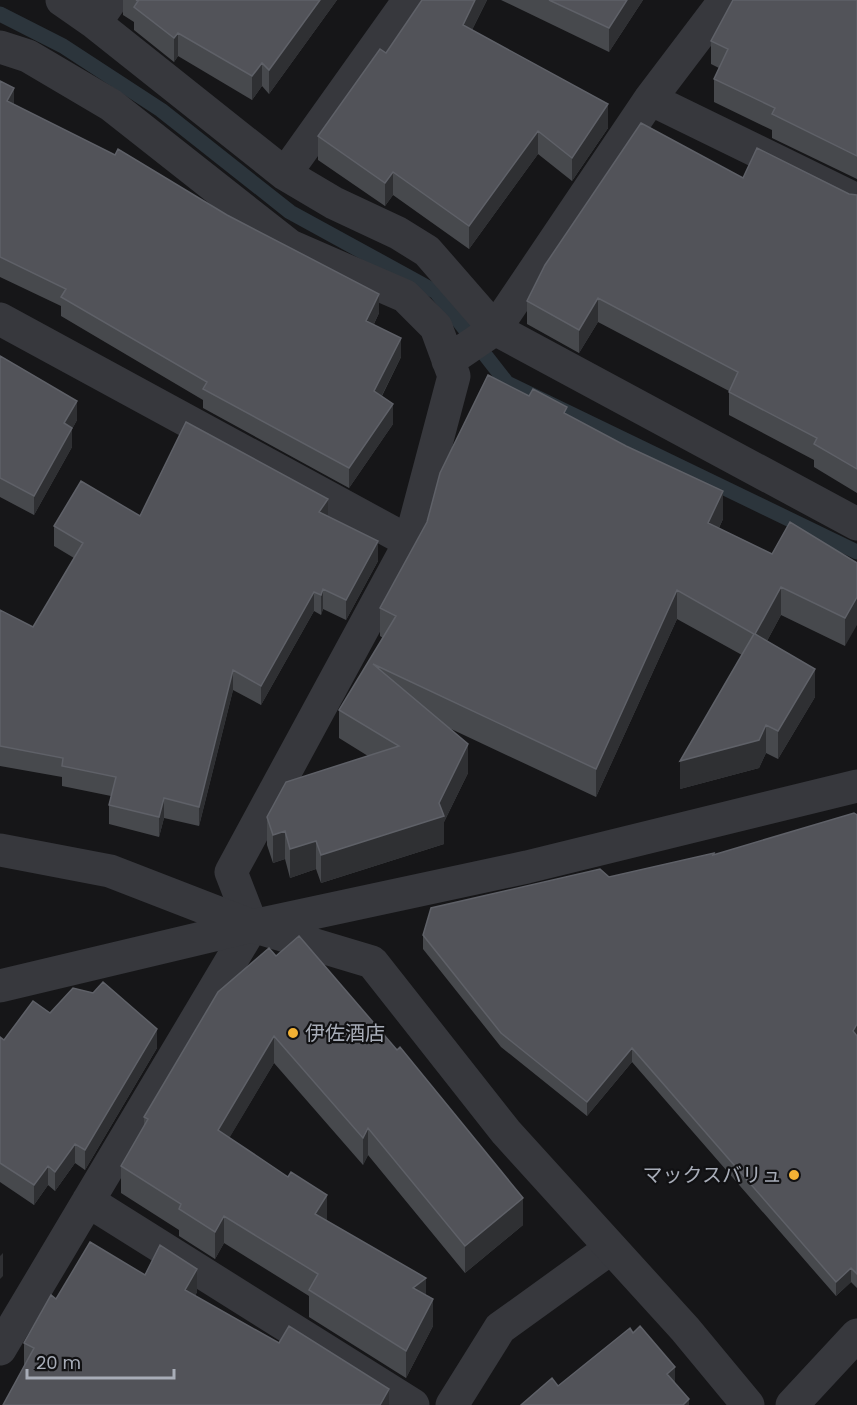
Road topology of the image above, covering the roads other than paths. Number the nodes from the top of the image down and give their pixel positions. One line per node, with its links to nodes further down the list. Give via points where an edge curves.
1 (62, 0): 4 (street)
2 (409, 0): 7 (street)
3 (725, 0): 6 (street)
4 (103, 11): 7 (street)
5 (0, 47): 10 (street, via 28,56 111,105 290,246)
6 (650, 99): 8 (street); 12 (street)
7 (285, 174): 9 (street)
8 (857, 201)
9 (427, 251): 10 (street); 12 (street)
10 (405, 296): 13 (street, via 436,327)
11 (0, 319): 15 (street)
12 (495, 329): 13 (street); 14 (street)
13 (448, 361): 15 (street, via 454,376)
14 (857, 524)
15 (410, 542): 18 (street, via 231,872)
16 (857, 786): 18 (street, via 527,867)
17 (0, 850): 18 (street, via 110,871)
18 (252, 926): 19 (street); 20 (street); 21 (street, via 372,962 506,1132)
19 (0, 986)
20 (88, 1201): 23 (street); 24 (street)
21 (611, 1248): 25 (street, via 500,1328); 26 (street)
22 (857, 1335): 27 (street)
23 (0, 1348)
24 (413, 1405)
25 (452, 1405)
26 (748, 1405)
27 (792, 1405)

